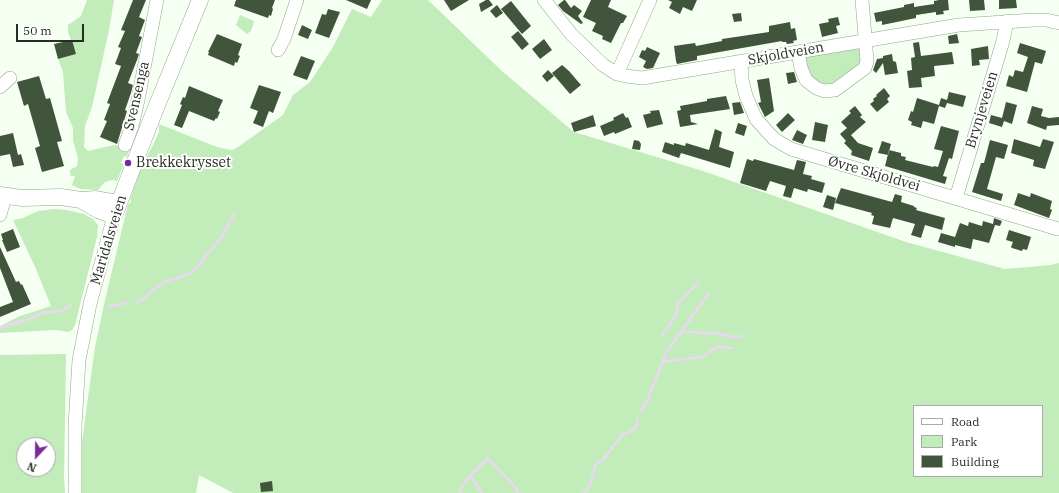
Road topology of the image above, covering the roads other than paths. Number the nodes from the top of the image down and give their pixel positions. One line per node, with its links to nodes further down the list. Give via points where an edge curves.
1 (157, 0): 16 (street, Svensenga, via 138,100)
2 (200, 0): 19 (main road, Maridalsveien)
3 (297, 0): 10 (street, via 284,40)
4 (544, 0): 13 (street, Skjoldveien, via 582,46)
5 (650, 0): 13 (street)
6 (862, 0): 9 (street)
7 (1007, 21): 8 (street, Skjoldveien, via 1046,20); 9 (street, Skjoldveien, via 959,25); 18 (street, Brynjeveien)
8 (1059, 23)
9 (865, 40): 11 (street, Skjoldveien); 11 (street, via 866,68 831,91 816,88 806,80)
10 (278, 50)
11 (798, 52): 12 (street, Skjoldveien)
12 (741, 63): 13 (street, Skjoldveien, via 642,78); 18 (street, Øvre Skjoldvei, via 746,96 756,119 766,132 783,145 800,153)
13 (617, 74)
14 (10, 78): 15 (street)
15 (0, 87)
16 (125, 144)
17 (3, 196): 19 (main road, via 101,200); 20 (street)
18 (956, 198): 21 (street, Øvre Skjoldvei)
19 (116, 210): 22 (street, Maridalsveien, via 90,304 80,353 75,425)
20 (0, 215)
21 (1058, 229)
22 (75, 493)

